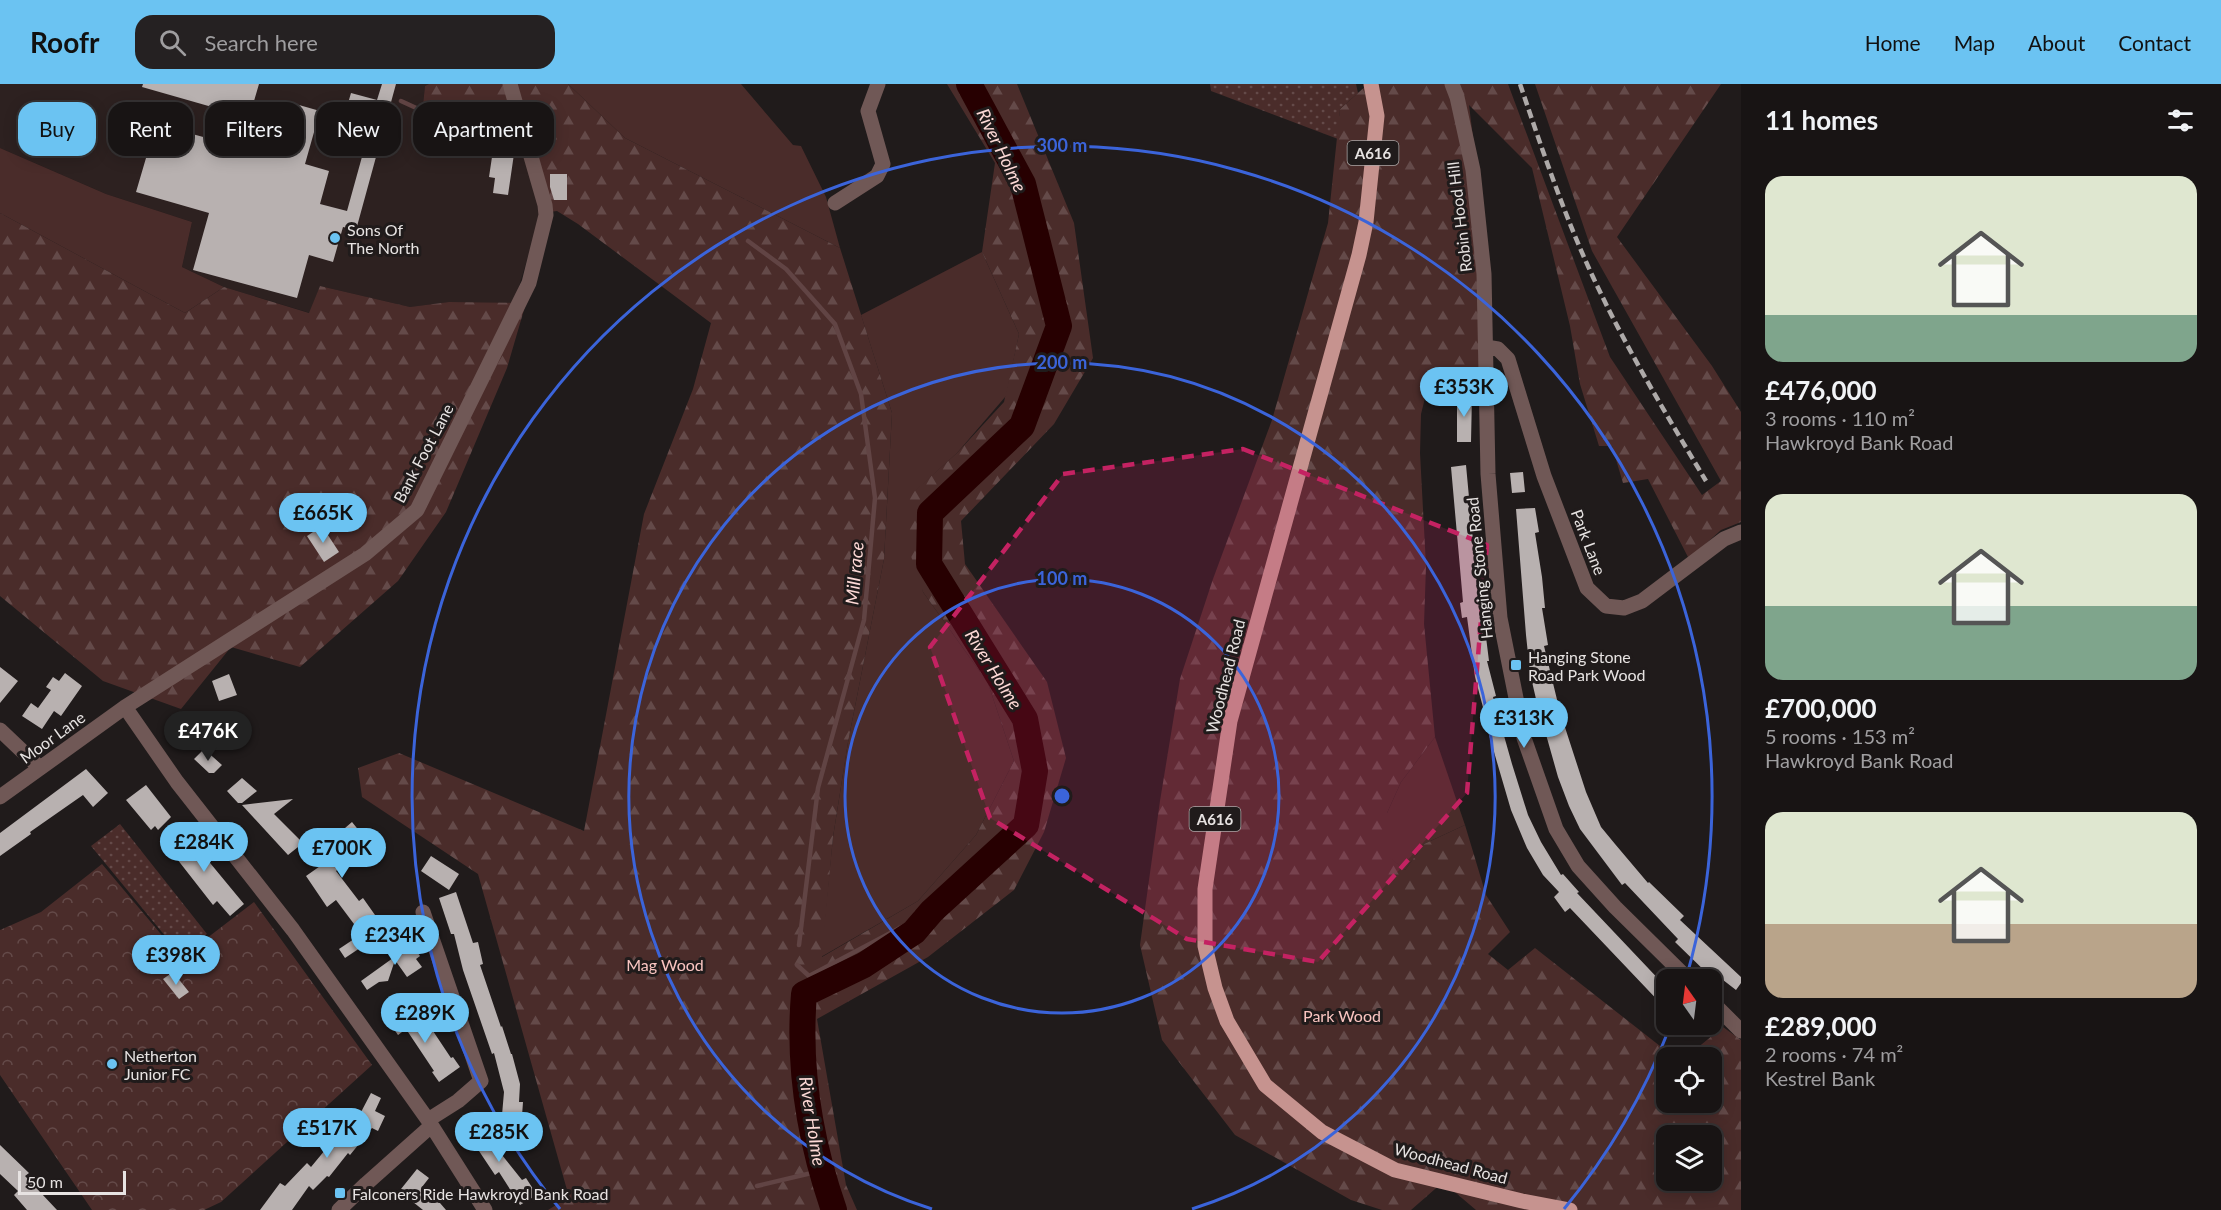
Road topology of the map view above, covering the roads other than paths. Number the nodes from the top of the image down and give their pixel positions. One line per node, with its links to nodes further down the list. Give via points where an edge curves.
1 (510, 84): 8 (street, Bank Foot Lane, via 546,215 529,283 417,510 365,554)
2 (878, 84): 5 (street, via 868,111 884,164 877,176)
3 (1371, 84): 19 (main road, Woodhead Road / A616, via 1377,116 1366,222 1230,721 1204,889 1205,946 1227,1021 1265,1085 1322,1132 1395,1170)
4 (1452, 84): 6 (street, Robin Hood Hill, via 1473,170 1484,274)
5 (836, 203)
6 (1486, 347): 7 (street, Park Lane, via 1498,349 1508,359 1544,476 1587,588 1606,606 1624,608 1642,601 1724,539); 13 (street, Hanging Stone Road, via 1488,474 1500,618 1524,738 1556,829 1578,866)
7 (1741, 532)
8 (125, 707): 10 (street, Moor Lane); 16 (street, via 177,782 293,930)
9 (0, 730): 10 (street)
10 (40, 768): 11 (street, Moor Lane)
11 (0, 797)
12 (423, 912): 16 (street, via 481,1081)
13 (1678, 969)
14 (1722, 1012): 15 (street)
15 (1741, 1031)
16 (429, 1123): 17 (street); 18 (street)
17 (339, 1210)
18 (485, 1210)
19 (1570, 1210)

